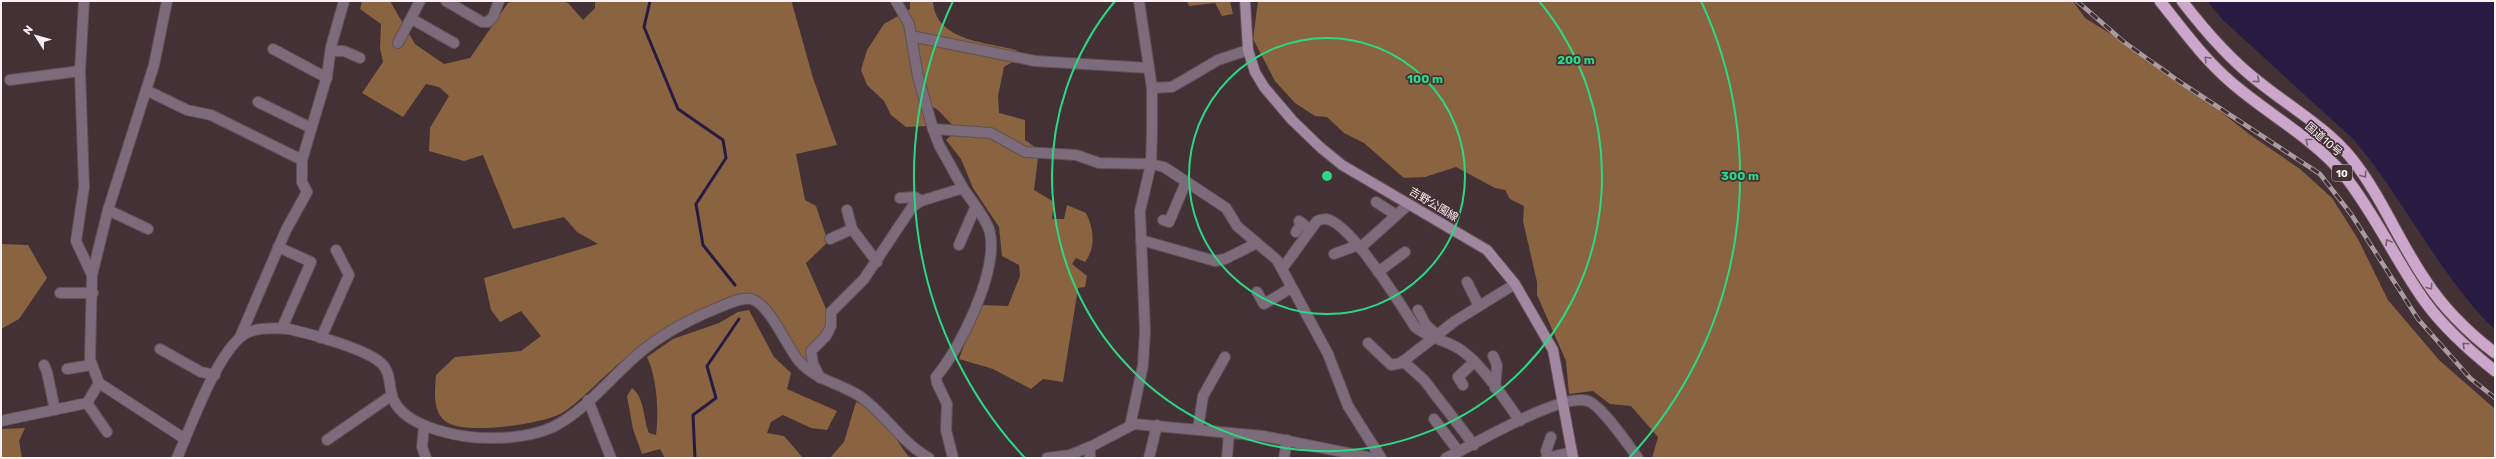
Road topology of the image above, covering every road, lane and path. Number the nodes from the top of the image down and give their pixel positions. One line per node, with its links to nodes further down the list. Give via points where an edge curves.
1 (84, 1): 21 (street)
2 (167, 1): 25 (street)
3 (344, 1): 18 (street)
4 (420, 1): 12 (street)
5 (446, 1): 6 (street, via 482,22 488,22)
6 (499, 1)
7 (896, 1): 13 (street, via 909,24)
8 (1139, 1): 20 (street)
9 (1245, 1): 17 (main road, 吉野公園線)
10 (2160, 1): 81 (highway, 国道10号 / 10, one-way to 10, via 2440,321 2364,202 2339,170 2312,144 2219,72)
11 (2182, 1): 73 (highway, 国道10号 / 10, one-way to 73, via 2205,30 2237,63 2331,138 2352,159 2371,185 2415,264 2439,300)
12 (412, 19): 14 (street); 15 (street)
13 (911, 36): 20 (street, via 1035,61); 28 (street, via 918,78)
14 (398, 42)
15 (454, 43)
16 (273, 49): 22 (street)
17 (1248, 50): 24 (street, via 1218,60 1172,87); 36 (main road, 吉野公園線, via 1255,72 1264,88 1320,147 1342,165)
18 (331, 51): 19 (street, via 344,51); 22 (street)
19 (360, 58)
20 (1149, 68): 24 (street)
21 (80, 71): 23 (street); 58 (street, via 84,187 76,241)
22 (326, 78): 27 (street)
23 (10, 80)
24 (1152, 88): 30 (street)
25 (146, 90): 29 (street, via 187,110 211,114); 38 (street)
26 (258, 102): 27 (street)
27 (312, 128): 29 (street)
28 (933, 129): 30 (street, via 991,134 1025,152 1076,155 1099,163); 32 (street)
29 (302, 160): 51 (street, via 302,182 307,192)
30 (1151, 164): 31 (street, via 1164,167); 47 (street, via 1140,211)
31 (1186, 182): 41 (street, via 1169,222); 48 (street, via 1226,208 1237,226)
32 (963, 188): 34 (street); 37 (street)
33 (900, 198): 34 (street, via 915,197)
34 (920, 201): 55 (street, via 912,207)
35 (1376, 202): 40 (street)
36 (1409, 204): 40 (street); 60 (main road, 吉野公園線, via 1487,250)
37 (975, 208): 49 (street); 113 (street, via 990,232 991,265 963,338 936,377 947,404 946,430)
38 (108, 210): 43 (street); 58 (street)
39 (847, 210): 44 (street)
40 (1396, 215): 50 (street)
41 (1164, 220)
42 (1303, 224): 45 (street); 50 (street, via 1326,219 1336,224); 56 (street)
43 (148, 229)
44 (852, 229): 46 (street); 55 (street)
45 (1296, 232)
46 (830, 239)
47 (1141, 240): 48 (street, via 1215,261 1225,259); 95 (street, via 1145,331 1143,365)
48 (1257, 243): 56 (street, via 1277,260)
49 (958, 245)
50 (1359, 246): 54 (street); 57 (street)
51 (278, 247): 67 (street, via 311,262); 69 (street)
52 (336, 250): 70 (street, via 349,275)
53 (1405, 252): 57 (street)
54 (1334, 254)
55 (877, 262): 83 (street, via 831,312 831,326 811,351 813,364)
56 (1282, 269): 61 (street)
57 (1378, 272): 68 (street, via 1415,327)
58 (92, 275): 64 (street)
59 (1467, 282): 65 (street)
60 (1515, 284): 65 (street); 89 (main road, 吉野公園線, via 1552,350)
61 (1291, 288): 63 (street, via 1264,304); 120 (street, via 1328,354 1348,406)
62 (60, 292): 64 (street)
63 (1257, 292)
64 (93, 293): 78 (street)
65 (1479, 306): 68 (street)
66 (1418, 310): 68 (street)
67 (282, 328): 69 (street, via 250,332); 70 (street)
68 (1434, 336): 76 (street); 77 (street, via 1457,347)
69 (240, 337): 82 (street)
70 (321, 338): 87 (street, via 373,357 383,365 389,376)
71 (1368, 343): 76 (street, via 1391,365)
72 (160, 349): 82 (street, via 202,372)
73 (2495, 353)
74 (1493, 356): 86 (street, via 1497,365)
75 (1224, 357): 98 (street, via 1204,396)
76 (1404, 361): 105 (street, via 1424,380)
77 (1474, 362): 85 (street, via 1458,377); 86 (street)
78 (91, 365): 80 (street); 84 (street)
79 (44, 366): 91 (street)
80 (67, 369)
81 (2495, 371)
82 (215, 375): 102 (street)
83 (820, 378): 88 (street, via 804,367 768,313 750,299 707,312 647,346); 112 (street, via 862,398 899,434)
84 (99, 383): 90 (street); 102 (street)
85 (1463, 385)
86 (1495, 388): 94 (street)
87 (392, 395): 97 (street, via 402,413); 103 (street)
88 (588, 400): 97 (street, via 553,426 521,436 476,437); 111 (street)
89 (1562, 402): 94 (street); 108 (main road, 吉野公園線); 123 (street, via 1590,401 1612,424)
90 (87, 403): 91 (street); 99 (street)
91 (55, 410): 93 (street)
92 (1434, 419): 107 (street)
93 (1, 421)
94 (1520, 421): 105 (street)
95 (1130, 426): 96 (street); 106 (street)
96 (1157, 426): 98 (street); 116 (street)
97 (424, 427): 110 (street, via 422,447)
98 (1198, 429): 100 (street)
99 (107, 432)
100 (1229, 433): 104 (street); 117 (street)
101 (1551, 437): 122 (street, via 1546,451)
102 (185, 439): 109 (street)
103 (327, 440)
104 (1287, 440): 118 (street); 119 (street)
105 (1474, 445): 107 (street)
106 (1090, 446): 114 (street, via 1070,455); 115 (street)
107 (1459, 452): 121 (street)
108 (1573, 455): 122 (street)
109 (177, 458)
110 (426, 458)
111 (611, 458)
112 (929, 458)
113 (953, 458)
114 (1046, 458)
115 (1090, 458)
116 (1149, 458)
117 (1227, 458)
118 (1284, 458)
119 (1372, 458)
120 (1381, 458)
121 (1446, 458)
122 (1547, 458)
123 (1638, 458)

